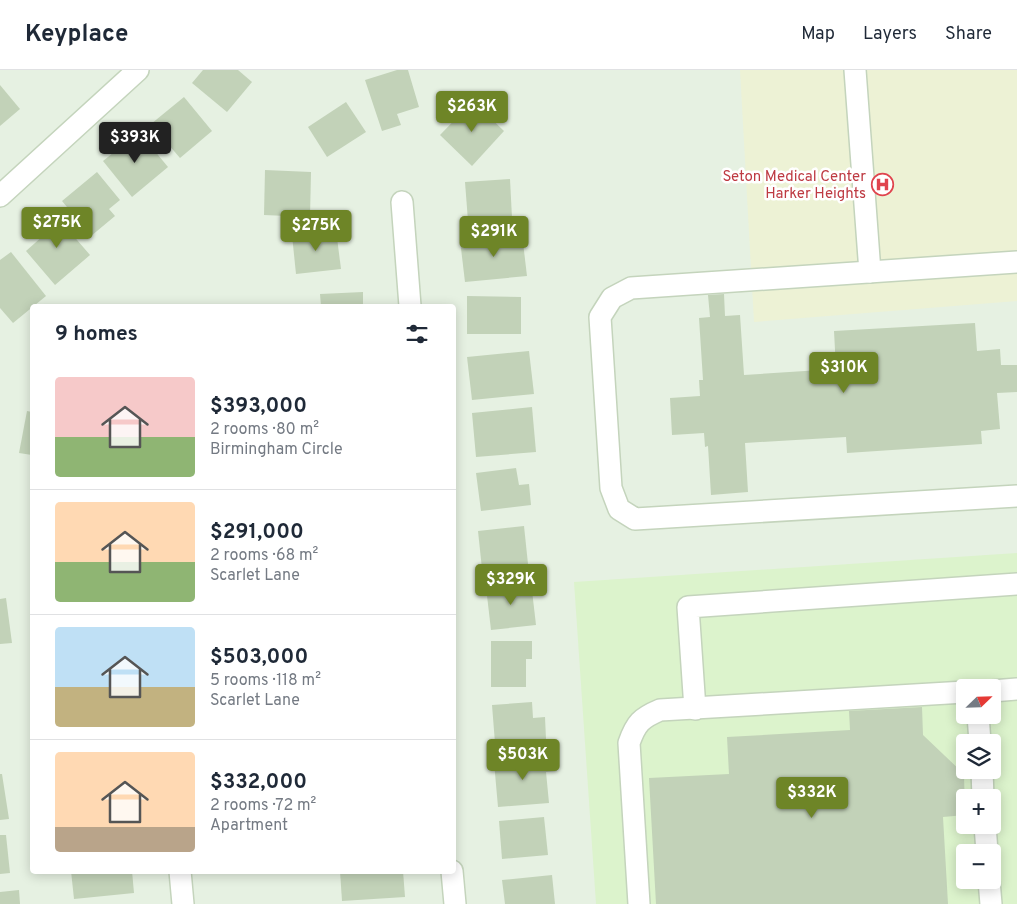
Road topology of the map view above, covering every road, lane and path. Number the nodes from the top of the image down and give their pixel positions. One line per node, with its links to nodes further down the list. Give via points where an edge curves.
1 (138, 70): 3 (street)
2 (855, 70): 6 (street)
3 (0, 196)
4 (402, 202): 7 (street)
5 (1017, 262): 6 (street)
6 (870, 272): 8 (street, via 630,288 612,298 600,317 611,488 619,509 635,519)
7 (410, 304)
8 (1017, 496)
9 (1017, 584): 13 (street, via 688,607)
10 (1017, 689): 11 (street)
11 (1001, 690)
12 (956, 693): 13 (street)
13 (695, 709): 19 (street, via 660,710 650,714 640,721 629,743)
14 (180, 874): 17 (street)
15 (452, 874): 18 (street)
16 (990, 889): 20 (street)
17 (183, 904)
18 (455, 904)
19 (639, 904)
20 (991, 904)

